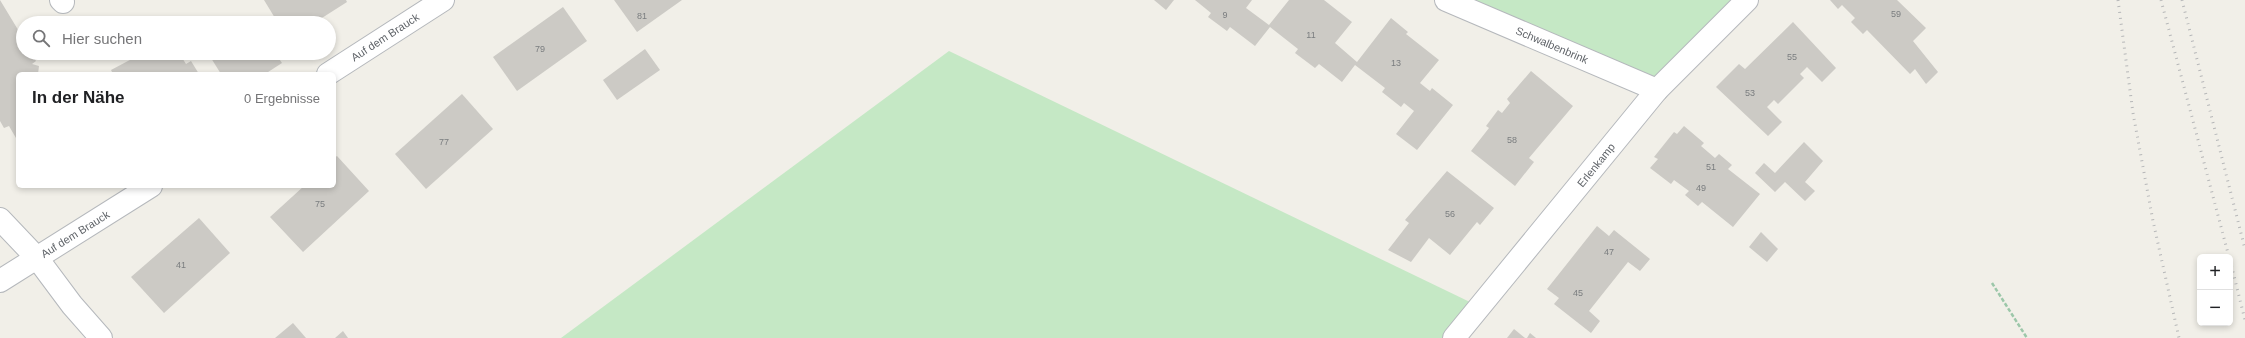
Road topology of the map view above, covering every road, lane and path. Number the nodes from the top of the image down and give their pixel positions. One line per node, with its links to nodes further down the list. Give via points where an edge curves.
1 (443, 0): 4 (street, Auf dem Brauck)
2 (1446, 0): 5 (street, Schwalbenbrink)
3 (1747, 0): 5 (street, Erlenkamp)
4 (331, 72)
5 (1657, 90): 12 (street, Erlenkamp)
6 (148, 188): 8 (street, Auf dem Brauck)
7 (0, 219): 8 (street)
8 (38, 258): 9 (street, Auf dem Brauck); 11 (street, via 72,305)
9 (0, 281)
10 (1992, 283): 13 (path)
11 (102, 338)
12 (1454, 338)
13 (2027, 338)

